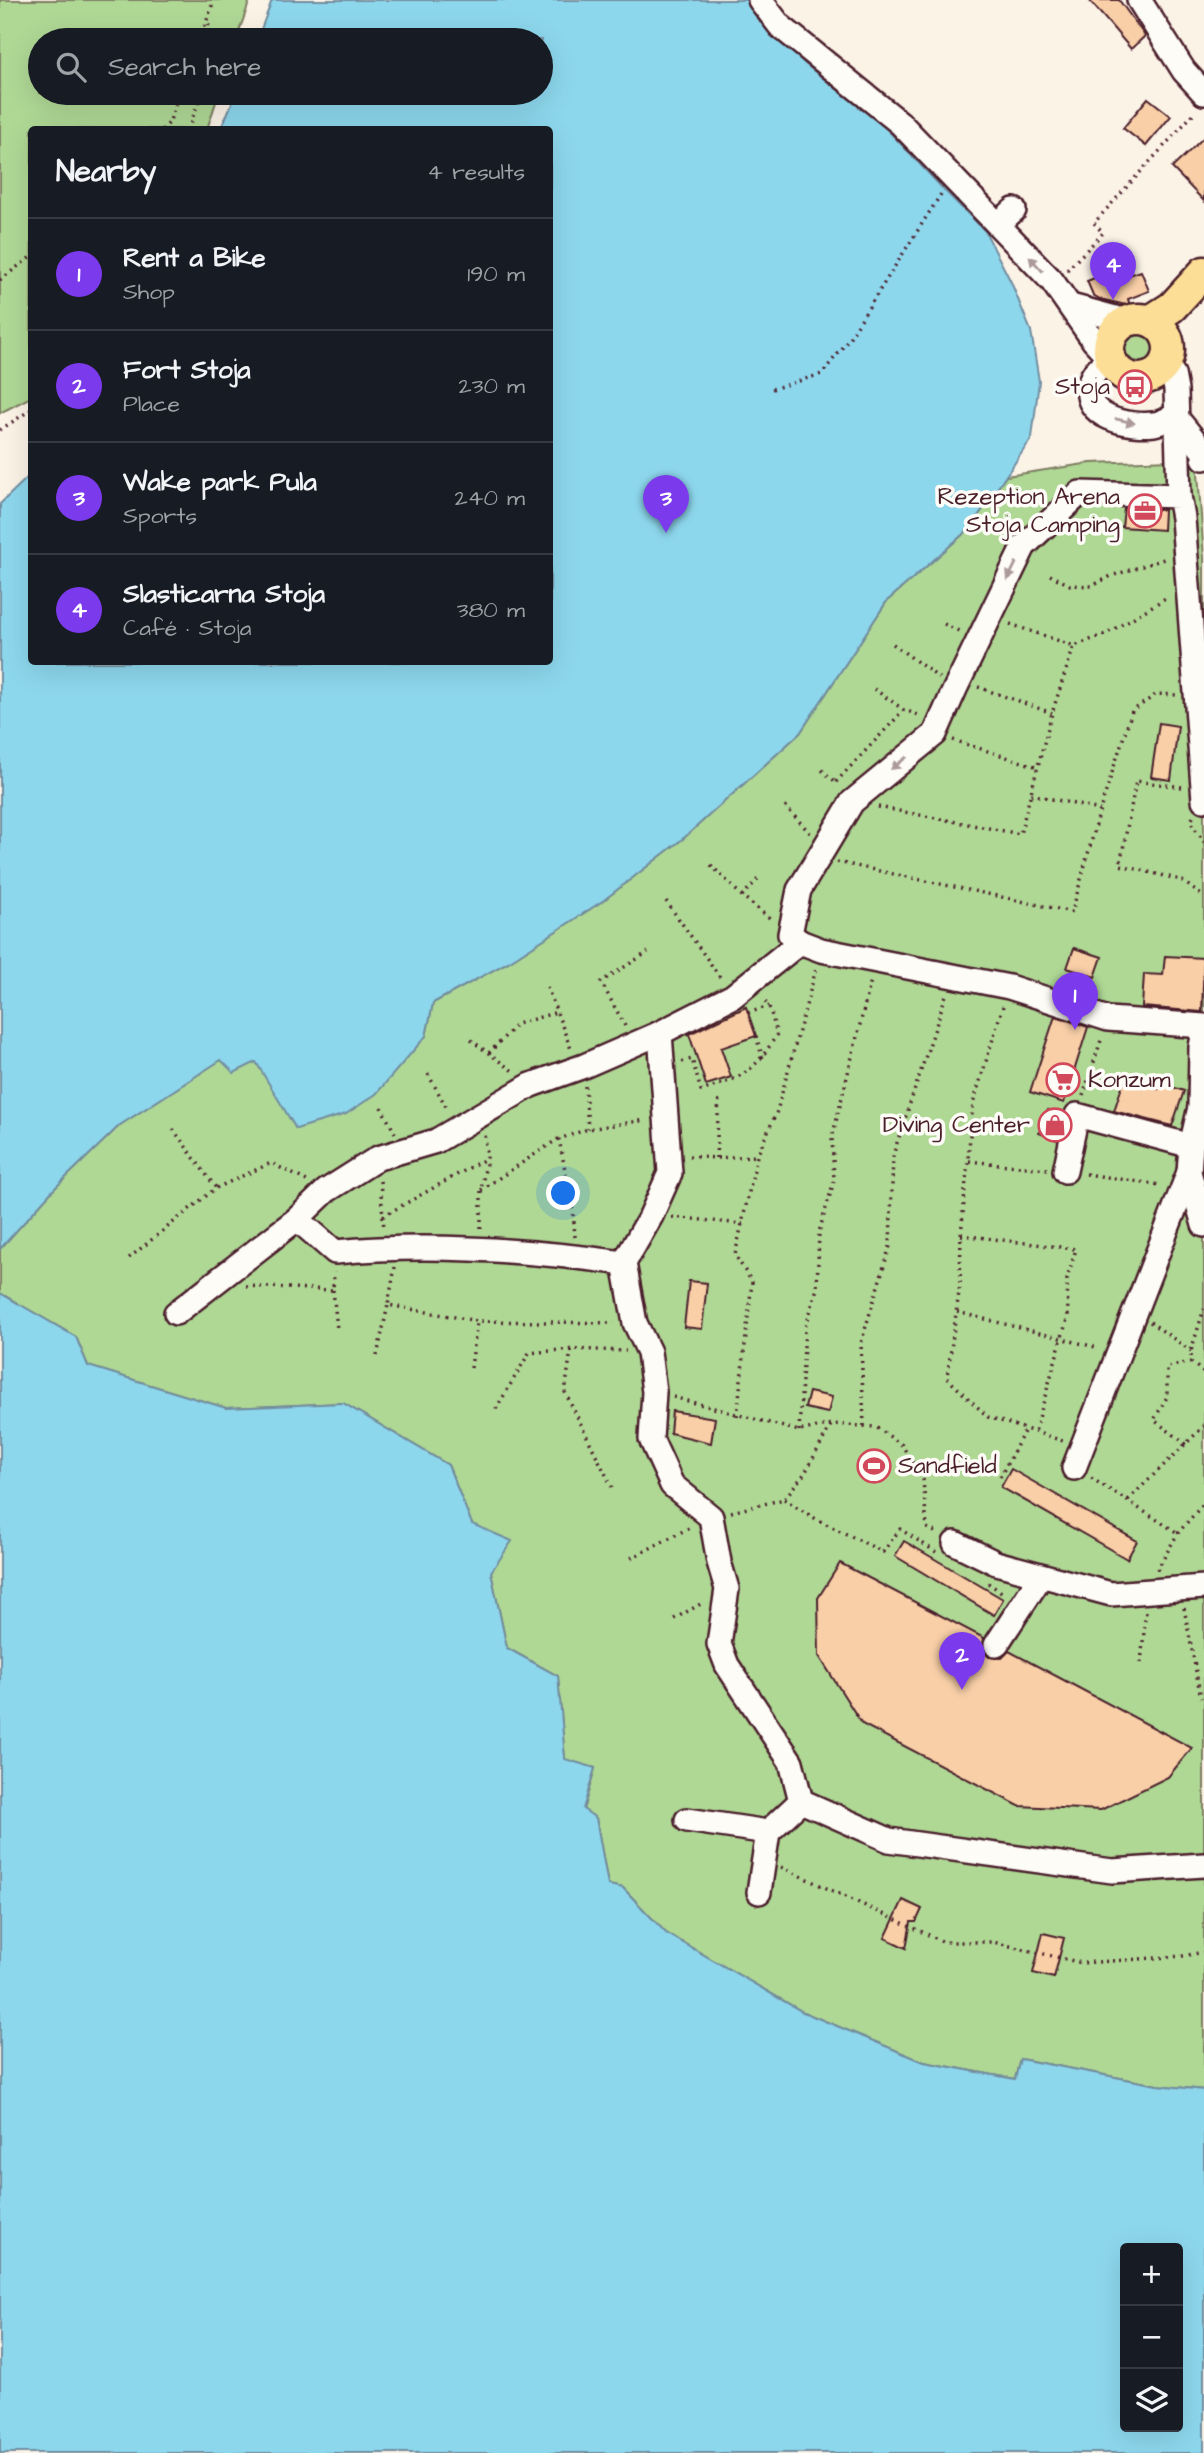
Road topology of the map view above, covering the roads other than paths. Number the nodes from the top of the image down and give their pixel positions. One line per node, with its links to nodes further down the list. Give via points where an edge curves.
1 (760, 0): 5 (street, one-way to 1, via 1006,217 900,123 883,96 780,26)
2 (1139, 0): 3 (street, via 1184,72)
3 (1204, 93)
4 (1200, 277): 6 (main road, via 1172,307); 7 (main road)
5 (1071, 306): 6 (street); 8 (street)
6 (1139, 321): 7 (main road, via 1162,328); 8 (main road, via 1114,331)
7 (1167, 355): 8 (main road, via 1158,373 1140,380 1121,373); 9 (street, via 1176,390)
8 (1109, 357): 9 (street, one-way to 9, via 1089,384 1095,408 1106,416 1140,425 1158,424)
9 (1175, 416): 10 (street); 11 (street)
10 (1204, 458)
11 (1179, 496): 12 (street); 14 (street, one-way to 14, via 1080,493 1024,546 938,729 852,802 820,852 799,890)
12 (1203, 790): 13 (street)
13 (1204, 800)
14 (795, 938): 15 (street, via 744,998); 16 (street, via 821,950 1009,987 1108,1019 1173,1024)
15 (660, 1033): 19 (street, via 531,1085 436,1141 378,1158 326,1191); 21 (street, via 670,1173)
16 (1203, 1034): 17 (street)
17 (1193, 1164): 18 (street, via 1077,1115); 20 (street); 23 (street)
18 (1065, 1171)
19 (297, 1219): 21 (street, via 335,1252 392,1247 482,1250); 22 (street)
20 (1204, 1225)
21 (624, 1263): 28 (street, via 635,1323 649,1352 654,1392 652,1439 671,1485 711,1517 727,1589 719,1644 727,1665 791,1762)
22 (176, 1313)
23 (1078, 1457)
24 (950, 1550): 25 (street)
25 (1041, 1576): 26 (street, via 1111,1594); 27 (street)
26 (1204, 1587)
27 (996, 1645)
28 (801, 1801): 30 (street); 31 (street, via 889,1840 1112,1871)
29 (687, 1820): 30 (street)
30 (766, 1842): 32 (street)
31 (1204, 1865)
32 (759, 1892)

